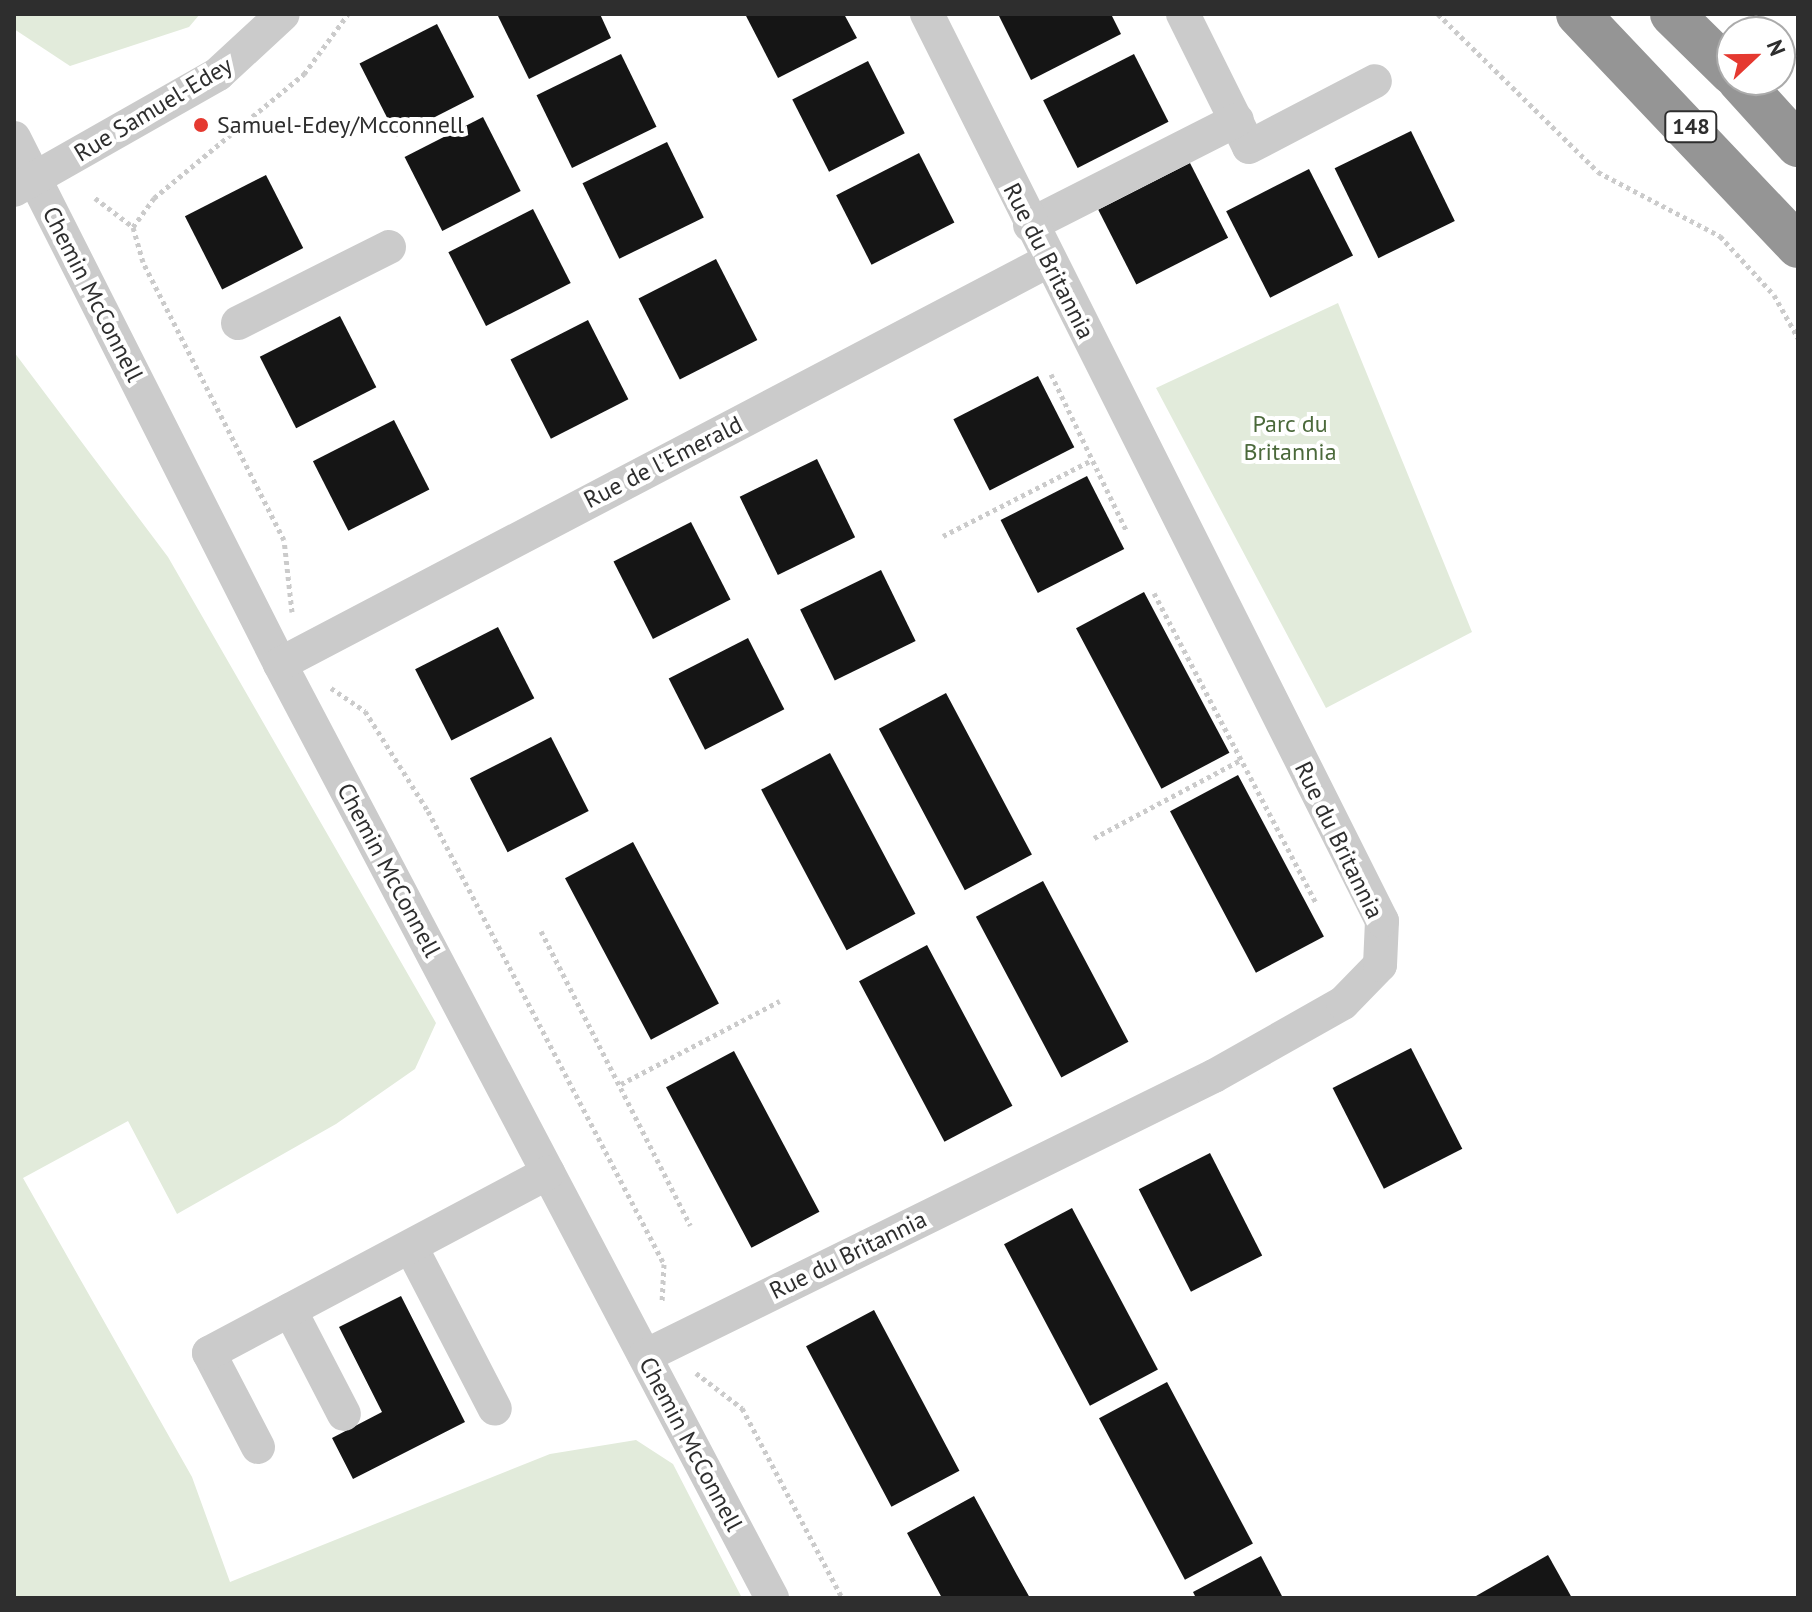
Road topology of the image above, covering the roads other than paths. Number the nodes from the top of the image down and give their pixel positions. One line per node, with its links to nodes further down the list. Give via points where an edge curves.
1 (283, 14): 12 (street, Rue Samuel-Edey, via 218,74)
2 (927, 14): 13 (street, Rue du Britannia)
3 (1183, 14): 9 (street)
4 (1578, 14): 14 (highway, 148)
5 (1672, 14): 6 (highway)
6 (1716, 57)
7 (1375, 81): 9 (street, via 1249,147)
8 (1754, 96): 11 (highway, 148)
9 (1237, 120): 13 (street)
10 (14, 138): 12 (street, Chemin McConnell)
11 (1798, 145)
12 (24, 185): 18 (street, Chemin McConnell)
13 (1030, 225): 16 (street, Rue du Britannia)
14 (1798, 246)
15 (389, 247): 17 (street)
16 (1046, 262): 18 (street, Rue de l'Emerald); 22 (street, Rue du Britannia, via 1382,921 1380,965 1343,1003 1233,1066)
17 (238, 323)
18 (280, 664): 19 (street, Chemin McConnell)
19 (548, 1173): 20 (street); 22 (street, Chemin McConnell)
20 (411, 1247): 21 (street); 23 (street)
21 (290, 1310): 24 (street); 25 (street, via 209,1353)
22 (645, 1356): 26 (street, Chemin McConnell)
23 (495, 1409)
24 (344, 1414)
25 (258, 1447)
26 (772, 1598)

